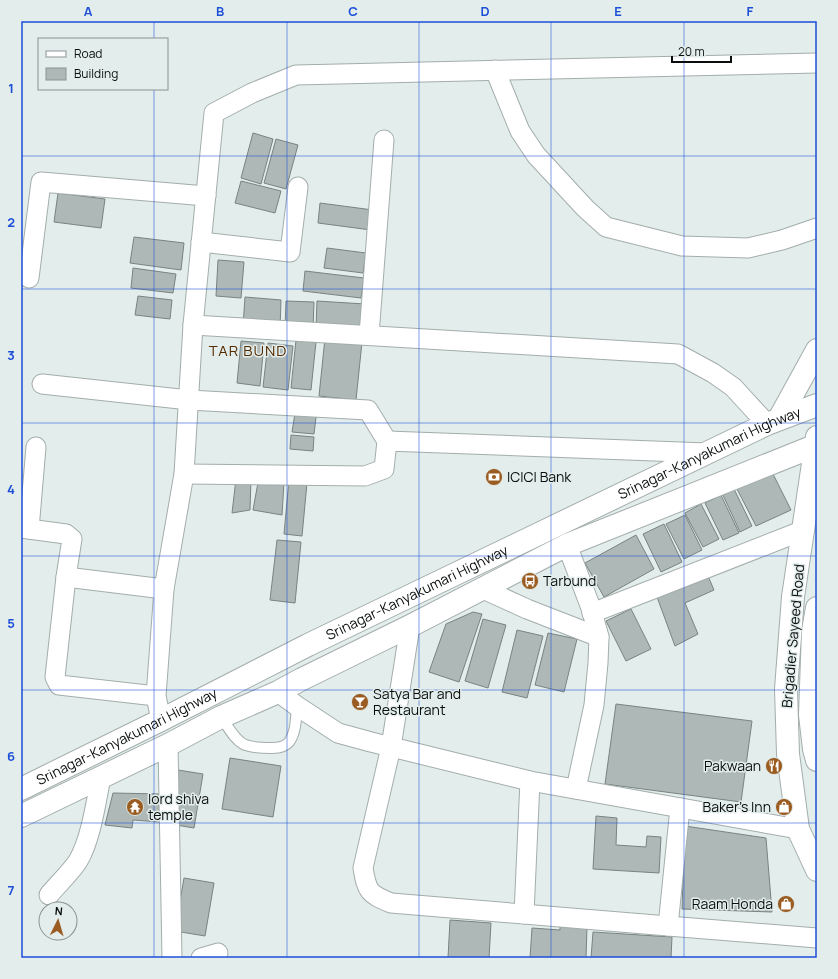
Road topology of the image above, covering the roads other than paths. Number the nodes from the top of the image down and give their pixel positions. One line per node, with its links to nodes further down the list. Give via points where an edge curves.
1 (817, 63): 2 (street)
2 (495, 70): 5 (street, via 296,75 252,93 214,113); 6 (street, via 520,131 536,155 606,227 682,246 748,248)
3 (384, 140): 10 (street)
4 (298, 187): 7 (street, via 290,252)
5 (206, 196): 7 (street); 8 (street, via 41,182)
6 (817, 228)
7 (201, 242): 9 (street)
8 (29, 278)
9 (193, 325): 10 (street); 13 (street)
10 (369, 335): 15 (street, via 678,354 733,387)
11 (817, 350): 15 (highway)
12 (42, 384): 13 (street)
13 (189, 400): 16 (street, via 368,410); 20 (street)
14 (817, 404): 15 (highway, Srinagar-Kanyakumari Highway)
15 (773, 421): 19 (highway, Srinagar-Kanyakumari Highway)
16 (387, 441): 19 (street); 20 (street, via 384,469 365,476)
17 (817, 443): 22 (highway, Brigadier Sayeed Road); 23 (highway, Srinagar-Kanyakumari Highway)
18 (36, 446): 21 (street)
19 (707, 453): 36 (highway, Srinagar-Kanyakumari Highway, via 308,645)
20 (184, 474): 26 (street)
21 (25, 529): 24 (street, via 66,534 72,539)
22 (804, 530): 28 (street); 46 (highway, Brigadier Sayeed Road, via 793,597 786,689 788,754)
23 (567, 544): 25 (highway, Srinagar-Kanyakumari Highway); 28 (street)
24 (66, 577): 26 (street); 32 (street, via 55,677 59,685)
25 (481, 588): 29 (highway, Srinagar-Kanyakumari Highway); 30 (street)
26 (164, 589): 32 (street)
27 (817, 608): 34 (highway, Brigadier Sayeed Road, via 812,631)
28 (592, 613): 30 (street)
29 (410, 626): 31 (highway, Srinagar-Kanyakumari Highway); 38 (street)
30 (598, 637): 43 (street, via 594,705)
31 (278, 692): 33 (street); 35 (highway, Srinagar-Kanyakumari Highway)
32 (156, 696): 36 (street)
33 (297, 706): 35 (lane, via 294,732 288,743 279,748 245,746 236,739); 38 (street, via 338,733)
34 (814, 716): 39 (highway, Brigadier Sayeed Road, via 814,749)
35 (221, 717): 37 (highway, Srinagar-Kanyakumari Highway)
36 (161, 720): 42 (highway, Srinagar-Kanyakumari Highway)
37 (168, 745): 40 (highway, Srinagar-Kanyakumari Highway); 52 (street)
38 (391, 747): 41 (street); 49 (street, via 363,868 366,884 374,896 391,903)
39 (817, 760)
40 (101, 777): 45 (highway, Srinagar-Kanyakumari Highway); 48 (street, via 94,816 78,861)
41 (530, 781): 43 (street); 49 (street)
42 (21, 789)
43 (576, 789): 44 (street)
44 (680, 808): 46 (street); 50 (street)
45 (21, 816)
46 (798, 829): 47 (highway, Brigadier Sayeed Road)
47 (817, 870)
48 (49, 895)
49 (524, 914): 50 (street)
50 (668, 926): 51 (street)
51 (817, 938)
52 (172, 958)

